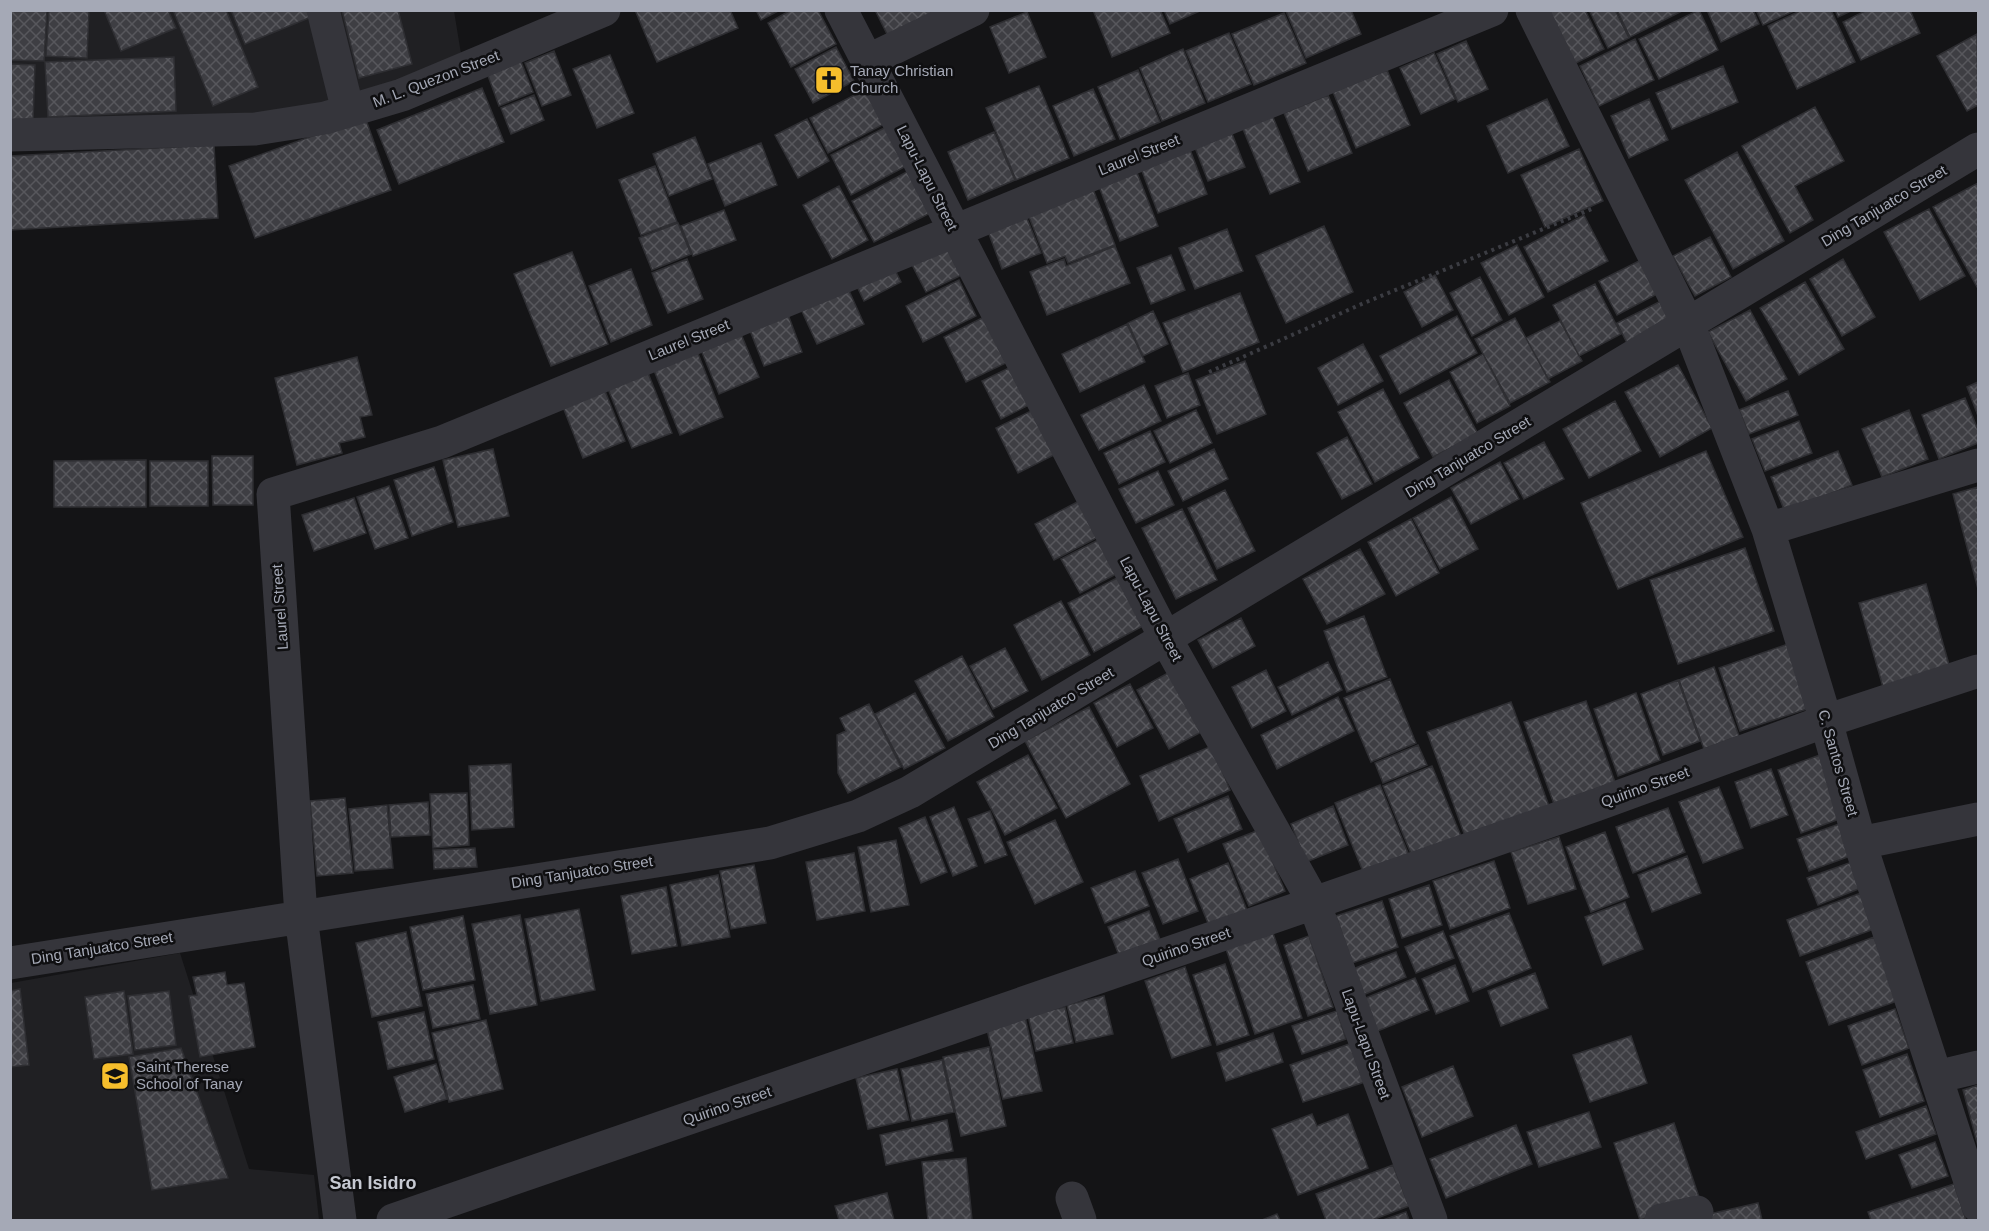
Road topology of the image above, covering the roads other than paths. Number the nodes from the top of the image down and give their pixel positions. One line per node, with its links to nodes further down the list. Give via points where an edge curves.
1 (323, 10): 8 (street)
2 (604, 10): 8 (street, M. L. Quezon Street, via 402,96)
3 (841, 10): 7 (street, Lapu-Lapu Street)
4 (973, 10): 7 (street)
5 (1492, 10): 11 (street, Laurel Street)
6 (1532, 10): 12 (street, C. Santos Street)
7 (867, 61): 11 (street, Lapu-Lapu Street)
8 (348, 111): 9 (street, M. L. Quezon Street, via 255,129)
9 (10, 135)
10 (1978, 148): 12 (street, Ding Tanjuatco Street)
11 (955, 231): 15 (street, Lapu-Lapu Street); 21 (street, Laurel Street, via 442,442 273,494)
12 (1688, 324): 14 (street, C. Santos Street); 15 (street, Ding Tanjuatco Street)
13 (1978, 465): 14 (street)
14 (1768, 530): 17 (street, C. Santos Street)
15 (1166, 639): 20 (street, Lapu-Lapu Street); 21 (street, Ding Tanjuatco Street, via 910,792 858,816 770,843)
16 (1978, 671): 17 (street, Quirino Street)
17 (1826, 721): 19 (street, C. Santos Street); 20 (street, Quirino Street)
18 (1978, 819): 19 (street)
19 (1860, 843): 24 (street, C. Santos Street)
20 (1314, 903): 28 (street, Quirino Street); 29 (street, Lapu-Lapu Street)
21 (301, 916): 22 (street, Ding Tanjuatco Street); 27 (street)
22 (10, 963)
23 (1978, 1067): 24 (street)
24 (1936, 1077): 25 (street, C. Santos Street)
25 (1978, 1206)
26 (1697, 1212): 30 (street)
27 (340, 1221)
28 (393, 1221)
29 (1431, 1221)
30 (1661, 1221)

